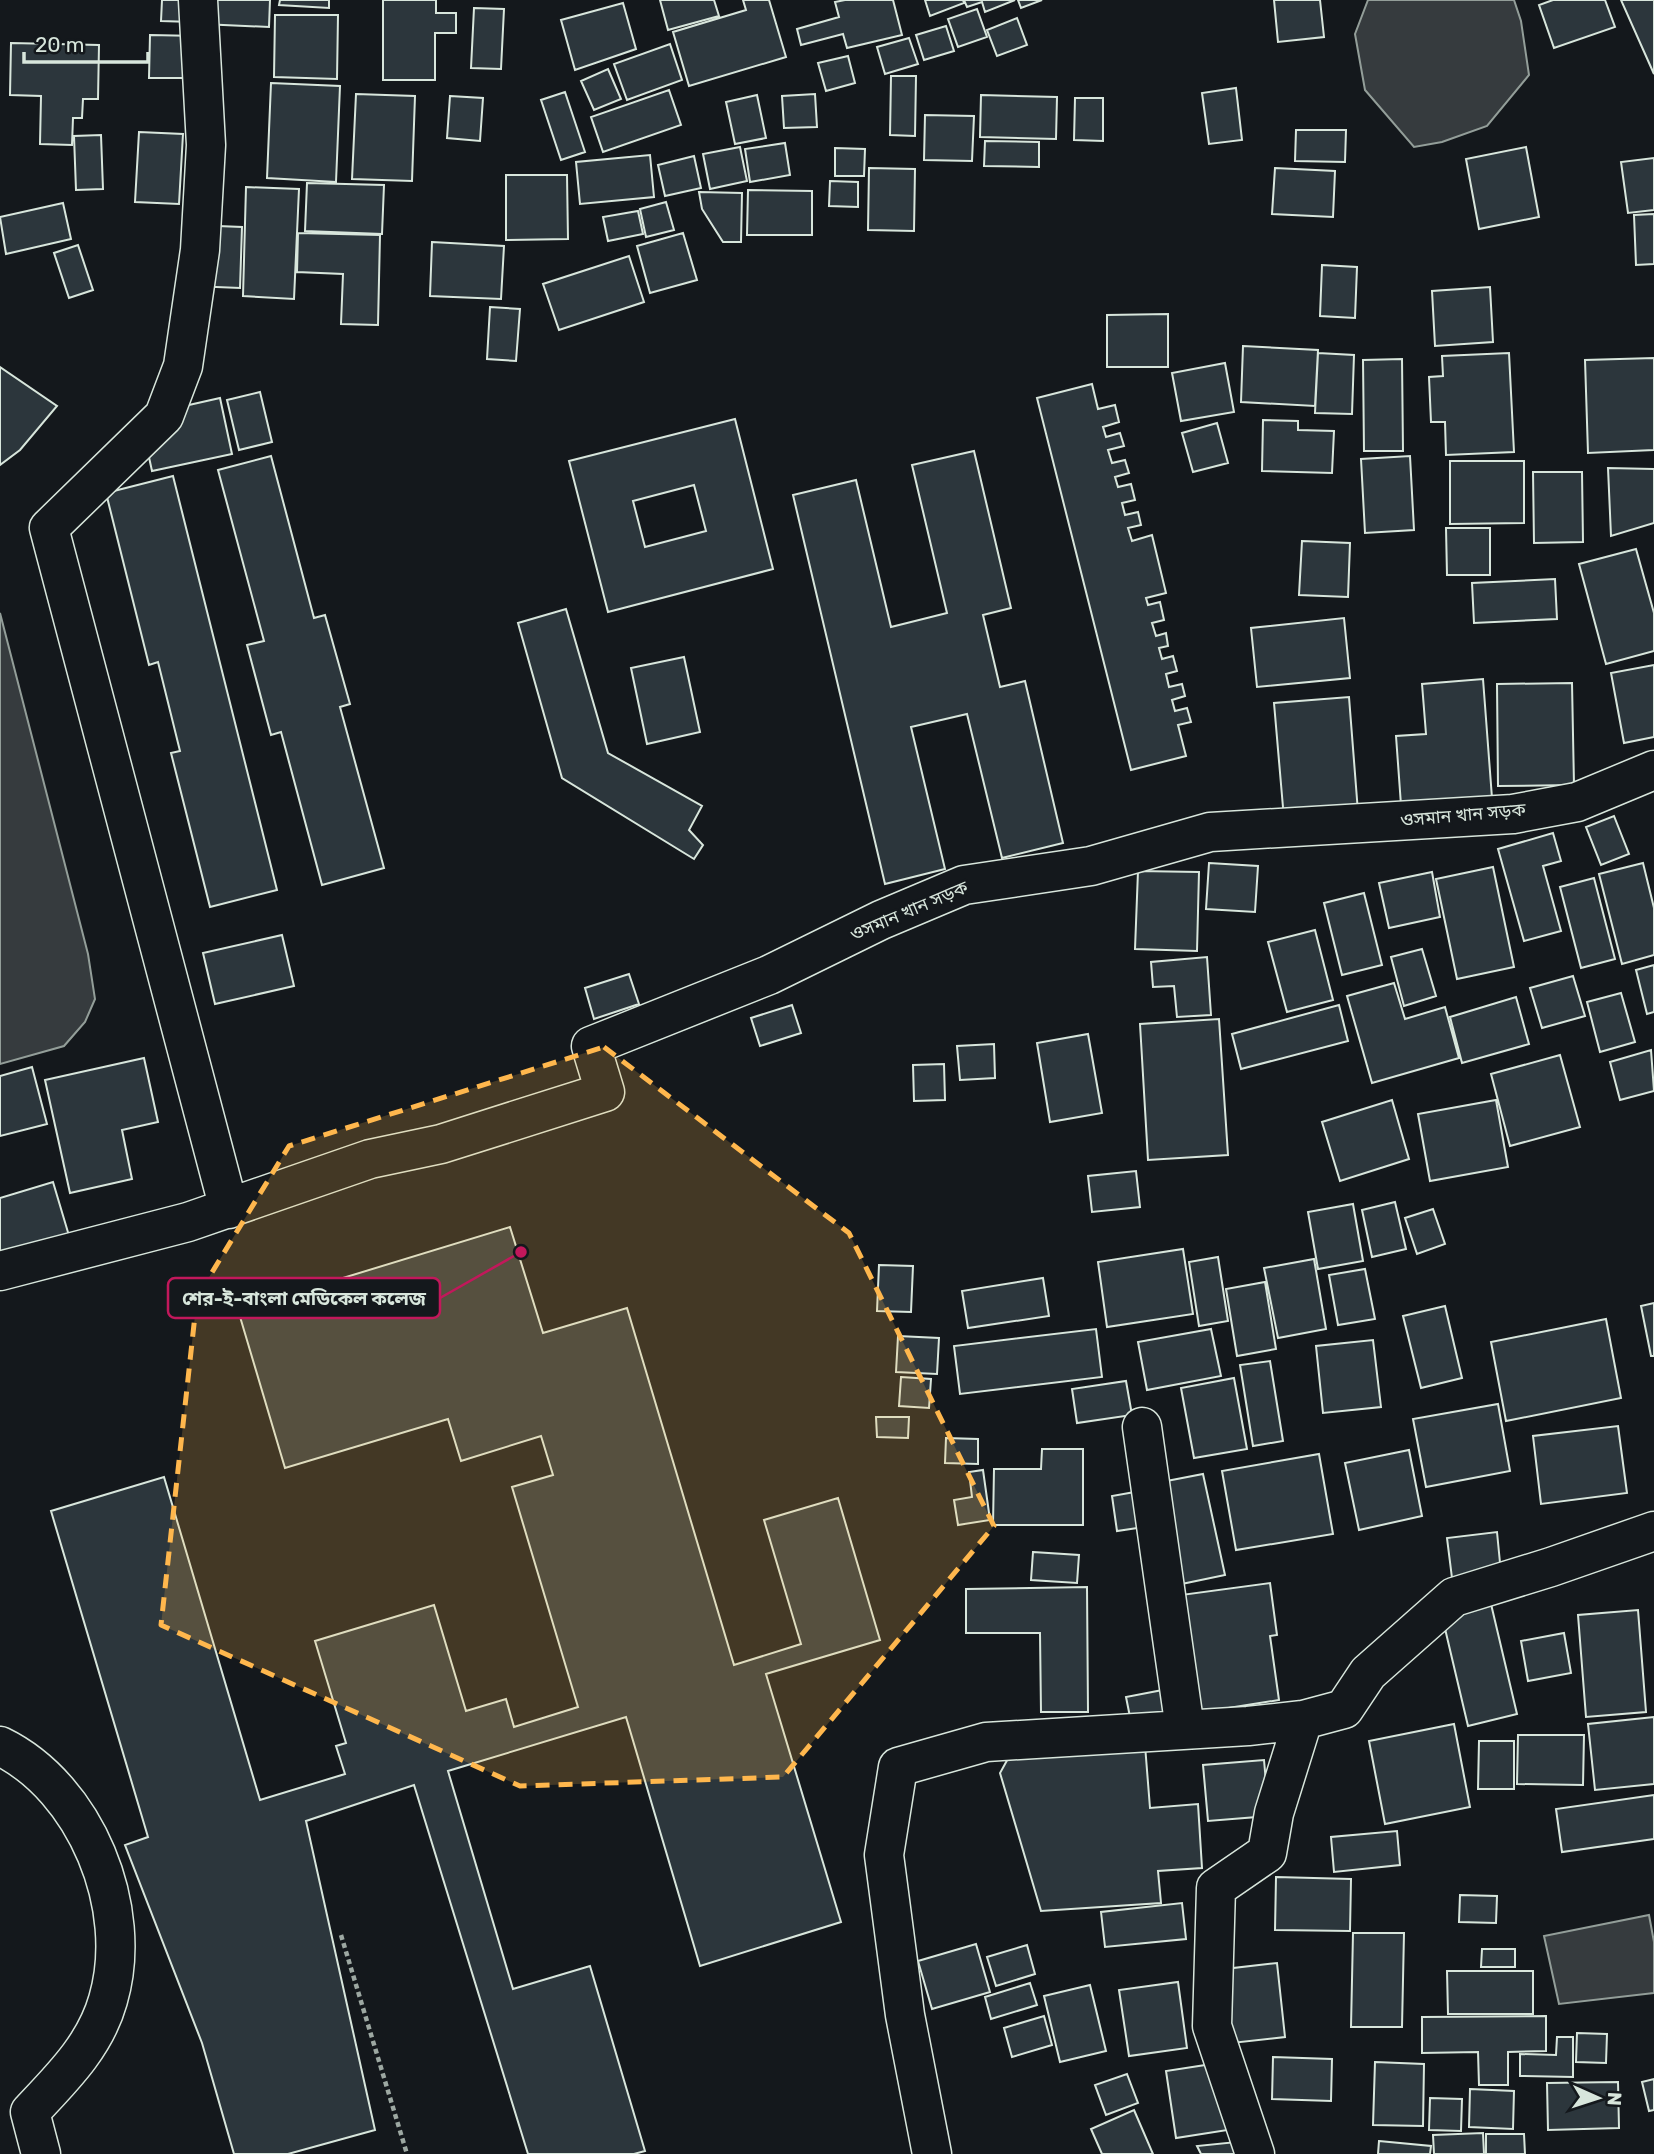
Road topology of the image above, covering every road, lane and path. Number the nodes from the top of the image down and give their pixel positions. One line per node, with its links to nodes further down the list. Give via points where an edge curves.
1 (198, 0): 3 (street, via 206,145 200,250 183,366 164,416 49,527)
2 (1654, 770): 3 (street, ওসমান খান সড়ক, via 1577,802 1513,814 1210,831 1091,866 964,885 769,975 591,1046 605,1092 441,1144 370,1159)
3 (229, 1209): 4 (street)
4 (0, 1271)
5 (1142, 1427): 8 (street)
6 (1654, 1531): 7 (street, via 1454,1597 1368,1673 1345,1709)
7 (1303, 1720): 8 (street); 15 (street, via 1273,1813 1267,1853 1216,1888 1212,2026)
8 (1185, 1729): 14 (street, via 986,1742 898,1767 884,1855 905,2015)
9 (0, 1746): 11 (street, via 23,1757 67,1801 98,1857 117,1923 109,1999 86,2050)
10 (341, 1935): 13 (path)
11 (15, 2109): 12 (street)
12 (41, 2154)
13 (407, 2154)
14 (932, 2154)
15 (1255, 2154)

